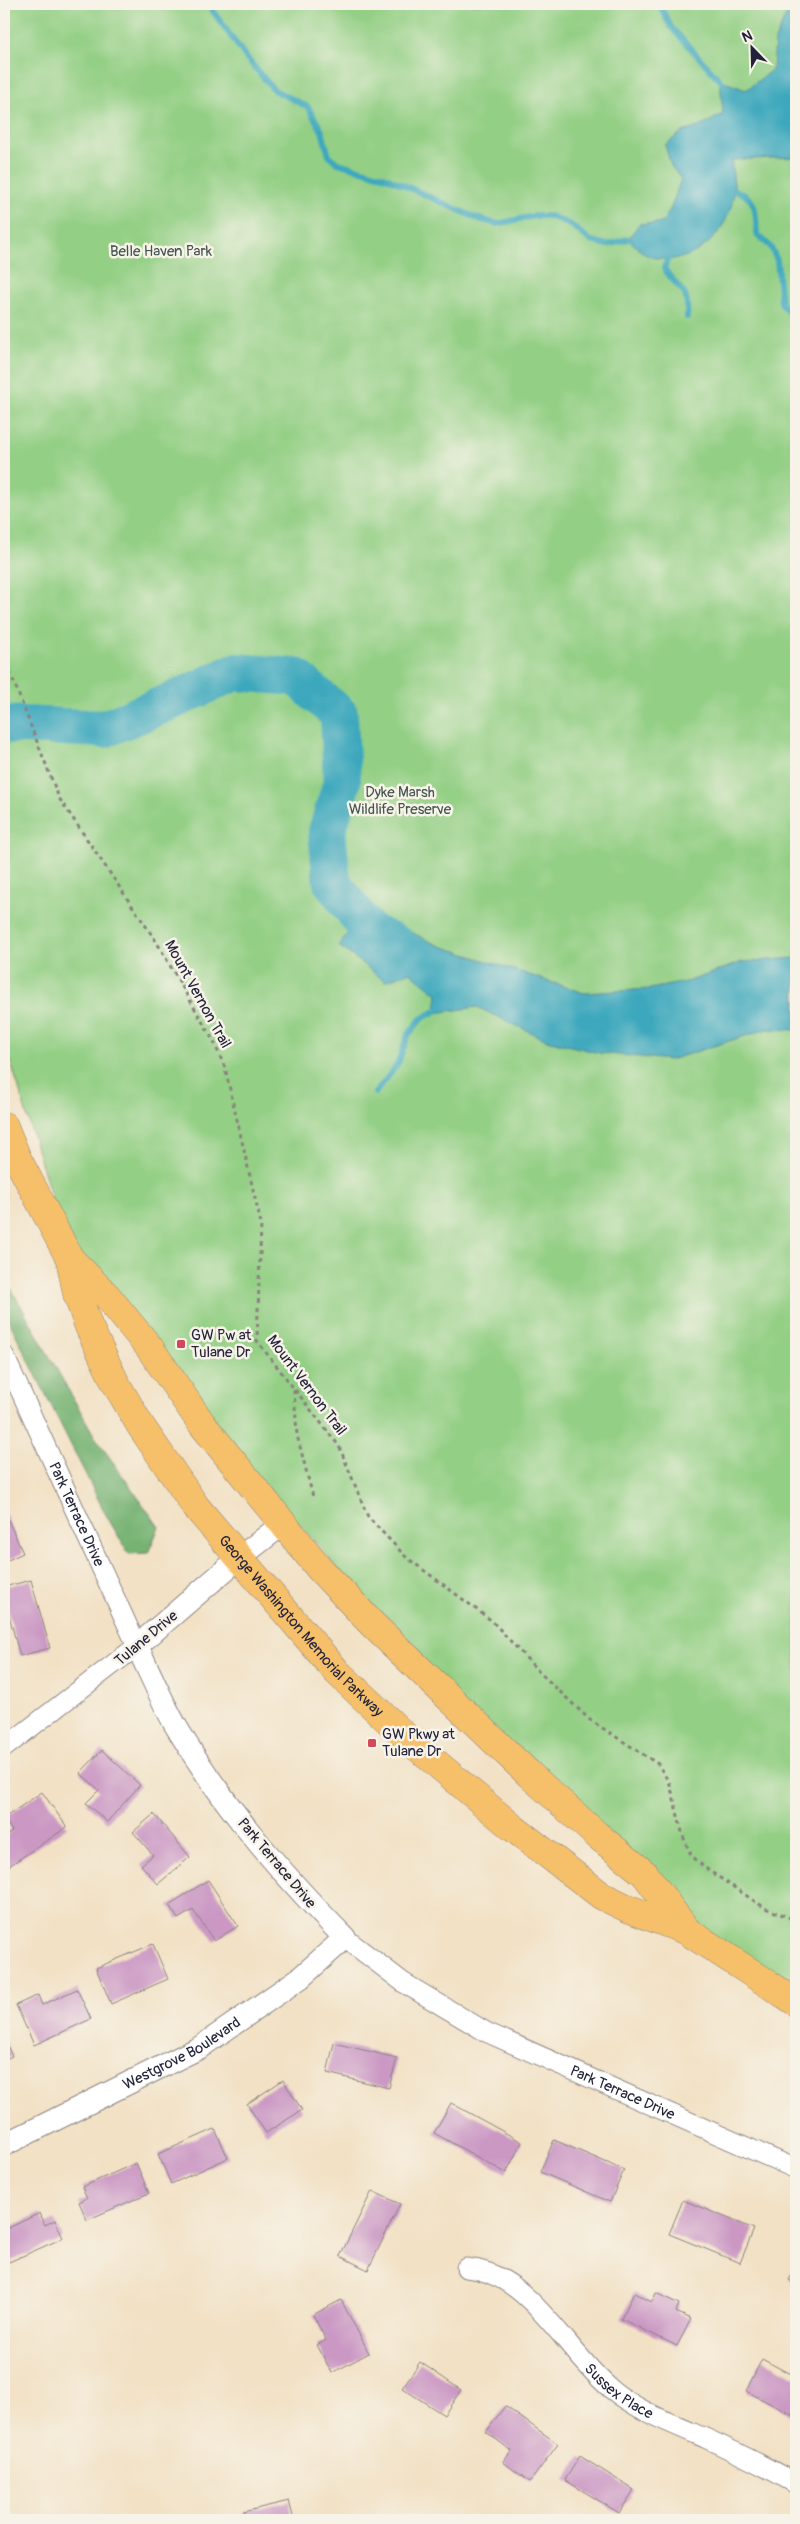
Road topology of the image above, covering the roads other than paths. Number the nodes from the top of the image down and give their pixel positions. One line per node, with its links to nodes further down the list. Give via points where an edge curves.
1 (4, 1126): 2 (main road, George Washington Memorial Parkway, via 17,1158)
2 (70, 1259): 4 (main road, George Washington Memorial Parkway, via 150,1347 202,1424); 5 (main road, George Washington Memorial Parkway, via 77,1294 114,1382 196,1507)
3 (4, 1354): 6 (street, Park Terrace Drive)
4 (284, 1524): 5 (street, Tulane Drive); 8 (main road, George Washington Memorial Parkway, via 320,1569 372,1624 545,1788 645,1874)
5 (240, 1558): 6 (street, Tulane Drive); 8 (main road, George Washington Memorial Parkway, via 337,1672 410,1741 512,1827 602,1896)
6 (137, 1646): 7 (street, Tulane Drive); 9 (street, Park Terrace Drive, via 177,1728 219,1792 292,1885)
7 (4, 1748)
8 (687, 1931): 10 (main road, George Washington Memorial Parkway)
9 (345, 1938): 11 (street, Westgrove Boulevard, via 300,1978 199,2048); 12 (street, Park Terrace Drive, via 404,1983 486,2032)
10 (796, 2002)
11 (4, 2145)
12 (796, 2169)
13 (466, 2268): 14 (street, Sussex Place, via 480,2269 512,2286 593,2373 623,2399)
14 (796, 2484)

